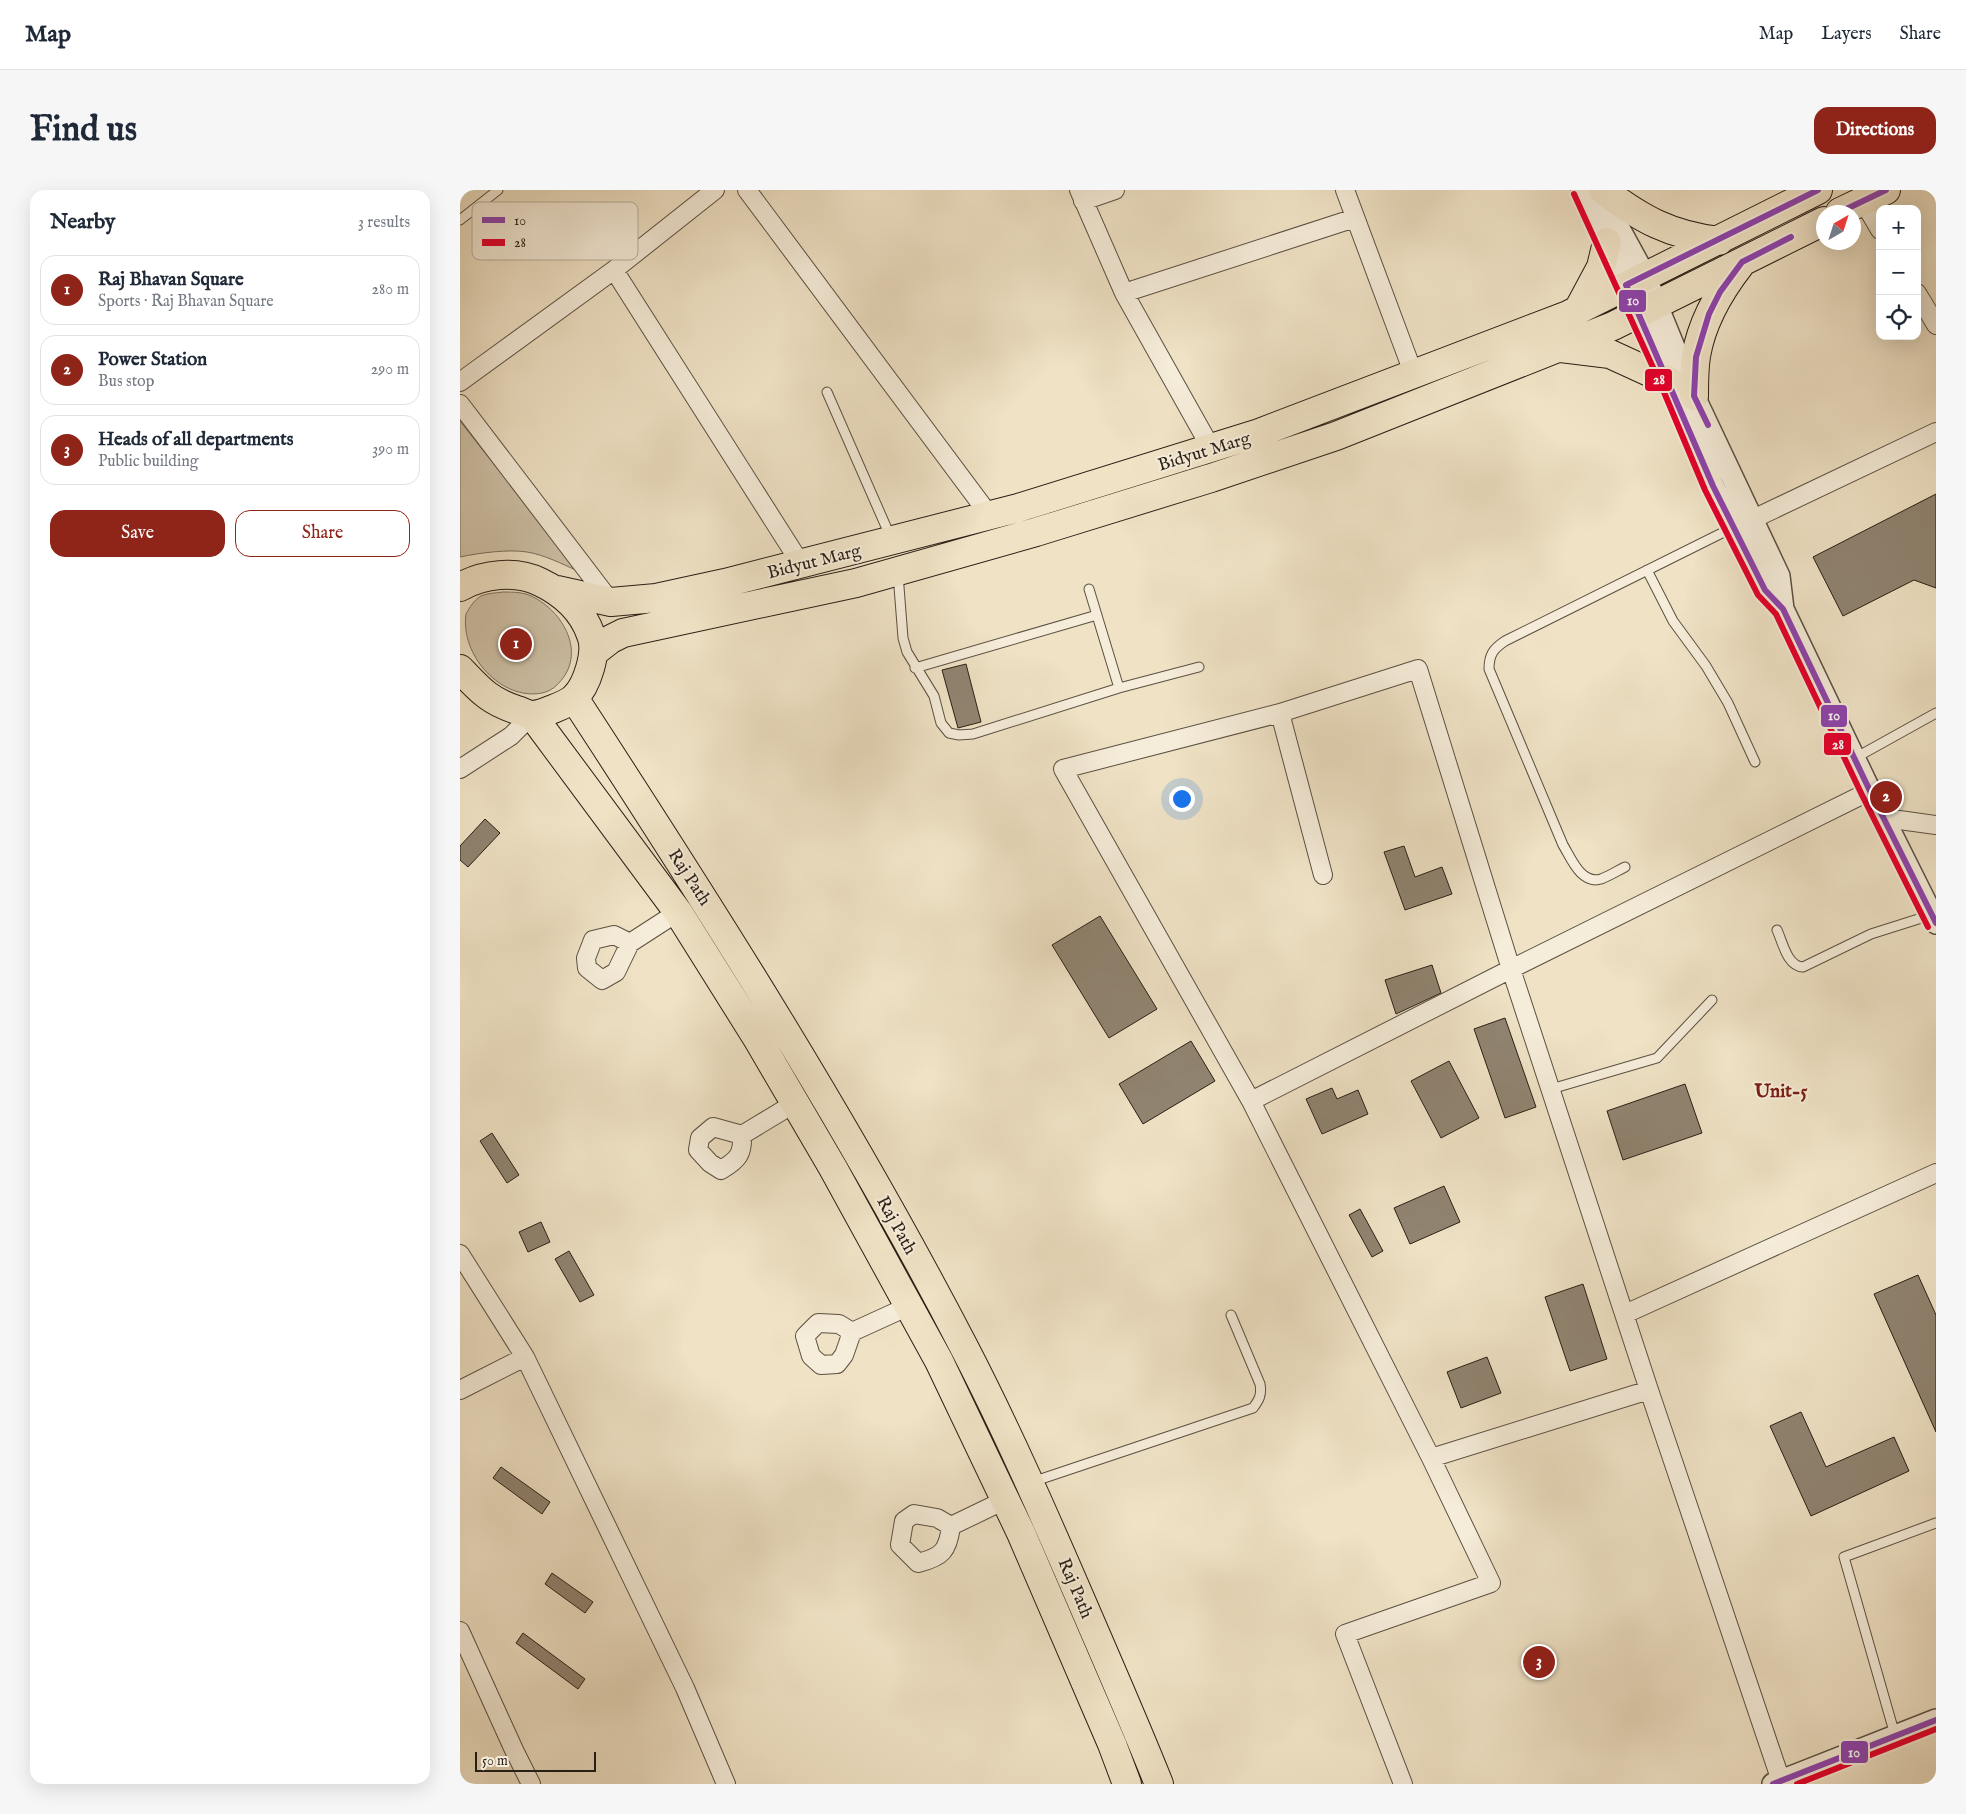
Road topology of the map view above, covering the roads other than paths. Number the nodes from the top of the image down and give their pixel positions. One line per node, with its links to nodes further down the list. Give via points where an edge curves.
1 (498, 190): 12 (lane)
2 (716, 190): 20 (street)
3 (747, 190): 39 (street)
4 (1115, 190): 10 (street)
5 (1345, 190): 14 (street)
6 (1582, 190): 19 (street)
7 (1598, 190): 24 (street)
8 (1603, 190): 18 (main road, via 1631,211 1667,230 1693,238)
9 (1818, 190): 18 (main road, Bidyut Marg)
10 (1081, 195): 25 (street)
11 (1863, 201): 16 (street)
12 (483, 202)
13 (472, 211): 15 (lane)
14 (1354, 218): 25 (street); 31 (street)
15 (460, 220)
16 (1876, 223)
17 (1816, 225): 22 (main road, Bidyut Marg)
18 (1718, 240): 24 (main road, Bidyut Marg)
19 (1607, 242): 24 (street); 28 (main road, via 1601,267)
20 (638, 251)
21 (627, 260): 23 (street)
22 (1742, 262): 27 (main road, Bidyut Marg); 35 (main road, via 1720,292 1704,328 1696,357)
23 (614, 270): 33 (street); 42 (street)
24 (1636, 281): 27 (street); 28 (main road, Bidyut Marg)
25 (1124, 293): 38 (street)
26 (1918, 295): 29 (street)
27 (1648, 308): 30 (main road, Bidyut Marg); 32 (street); 35 (street)
28 (1578, 310): 31 (main road, Bidyut Marg)
29 (1936, 325)
30 (1558, 348): 32 (main road, via 1610,354); 44 (main road, Bidyut Marg, via 1336,436 1220,476)
31 (1414, 375): 38 (main road, Bidyut Marg, via 1259,434)
32 (1669, 381): 40 (street, via 1714,486)
33 (460, 382)
34 (828, 392): 41 (lane)
35 (1694, 396): 40 (street)
36 (460, 404): 48 (street)
37 (1936, 432): 40 (street)
38 (1211, 448): 39 (main road, Bidyut Marg)
39 (990, 516): 41 (main road, Bidyut Marg)
40 (1743, 523): 43 (lane); 61 (street, via 1779,576 1783,609)
41 (893, 540): 42 (main road, Bidyut Marg)
42 (801, 564): 48 (main road, Bidyut Marg, via 656,598)
43 (1647, 570): 62 (lane, via 1673,621 1728,703); 67 (lane, via 1504,641 1489,659 1489,668 1563,845 1575,866 1585,877 1599,880)
44 (898, 572): 50 (main road, Bidyut Marg, via 856,584 623,632); 52 (lane, via 903,638)
45 (460, 588): 47 (main road, via 472,580 515,575 532,578)
46 (1089, 589): 49 (lane)
47 (557, 590): 48 (main road, Bidyut Marg); 50 (main road, via 577,608 592,636)
48 (611, 602)
49 (1096, 615): 52 (lane); 54 (lane)
50 (593, 653): 55 (main road, via 587,678)
51 (1199, 667): 54 (lane)
52 (915, 668): 54 (lane, via 934,696 944,729 959,735 973,734)
53 (460, 669): 56 (main road, via 478,689)
54 (1119, 688)
55 (574, 698): 59 (main road, via 556,708); 89 (main road, Raj Path, via 702,896 858,1154 964,1348)
56 (498, 704): 59 (main road); 60 (street)
57 (1280, 713): 68 (street); 73 (street, via 1418,669); 76 (street, via 1063,769)
58 (1936, 713): 61 (lane)
59 (532, 715): 60 (street); 69 (main road, Raj Path)
60 (511, 736): 63 (street)
61 (1855, 758): 64 (street)
62 (1755, 762)
63 (460, 769)
64 (1870, 791): 65 (street); 73 (street)
65 (1885, 818): 66 (street); 70 (street)
66 (1936, 825)
67 (1625, 867)
68 (1323, 875)
69 (678, 912): 72 (street); 77 (main road, Raj Path)
70 (1934, 919): 71 (lane, via 1871,934 1804,967 1791,962)
71 (1777, 930)
72 (630, 943)
73 (1512, 969): 75 (street); 76 (street)
74 (1712, 1000): 75 (lane, via 1657,1058)
75 (1550, 1089): 82 (street)
76 (1251, 1101): 88 (street)
77 (795, 1103): 78 (street); 81 (main road, Raj Path)
78 (742, 1134)
79 (1936, 1173): 82 (street)
80 (460, 1254): 85 (street)
81 (909, 1306): 84 (street); 90 (main road, Raj Path)
82 (1625, 1314): 87 (street)
83 (1231, 1315): 89 (lane, via 1260,1384 1262,1393 1253,1408)
84 (852, 1332)
85 (524, 1357): 86 (street); 98 (street, via 685,1688)
86 (460, 1390)
87 (1649, 1390): 88 (street); 96 (street)
88 (1431, 1458): 101 (street, via 1491,1583 1345,1634)
89 (1029, 1483): 100 (main road, Raj Path)
90 (1005, 1500): 92 (street); 99 (main road, Raj Path)
91 (1936, 1523): 95 (lane, via 1844,1557)
92 (952, 1526)
93 (460, 1631): 97 (street)
94 (1936, 1720): 95 (street)
95 (1895, 1736): 96 (street)
96 (1779, 1783)
97 (531, 1784)
98 (726, 1784)
99 (1127, 1784)
100 (1159, 1784)
101 (1403, 1784)

